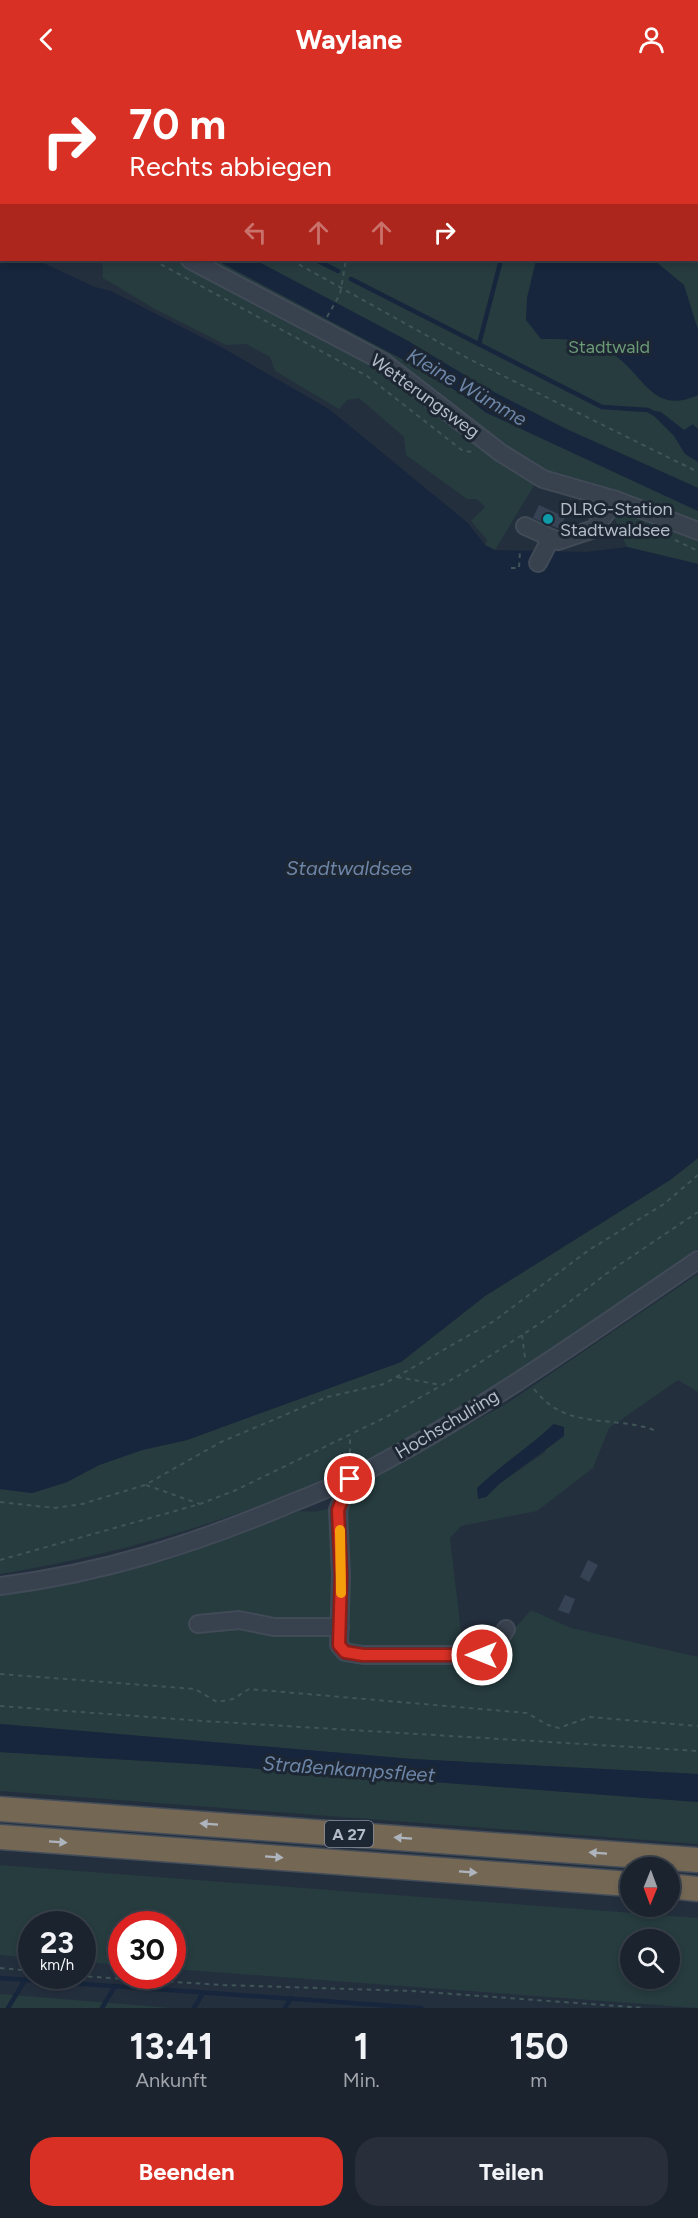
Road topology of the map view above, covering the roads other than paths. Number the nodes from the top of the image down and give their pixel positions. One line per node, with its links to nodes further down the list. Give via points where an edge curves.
1 (192, 261): 2 (street, Wetterungsweg, via 382,361 501,453 543,479)
2 (616, 500): 4 (street, Wetterungsweg); 5 (street, via 594,529 558,542)
3 (525, 526): 5 (street)
4 (698, 531)
5 (550, 538): 6 (street)
6 (538, 563)
7 (698, 1260): 8 (street, Hochschulring, via 527,1376)
8 (350, 1479): 9 (street, Hochschulring); 10 (street)
9 (309, 1496): 10 (street); 11 (street, Hochschulring, via 227,1531 131,1562)
10 (338, 1510): 13 (street)
11 (0, 1586)
12 (198, 1624): 13 (street, via 239,1620 274,1627)
13 (340, 1627): 14 (street, via 339,1645 345,1652 363,1655 482,1655 496,1645)
14 (506, 1629)
15 (0, 1809): 17 (highway, A 27, one-way to 15)
16 (0, 1837): 18 (highway, A 27, one-way to 18)
17 (698, 1860)
18 (620, 1883)
19 (680, 1887): 20 (highway)
20 (698, 1888)

